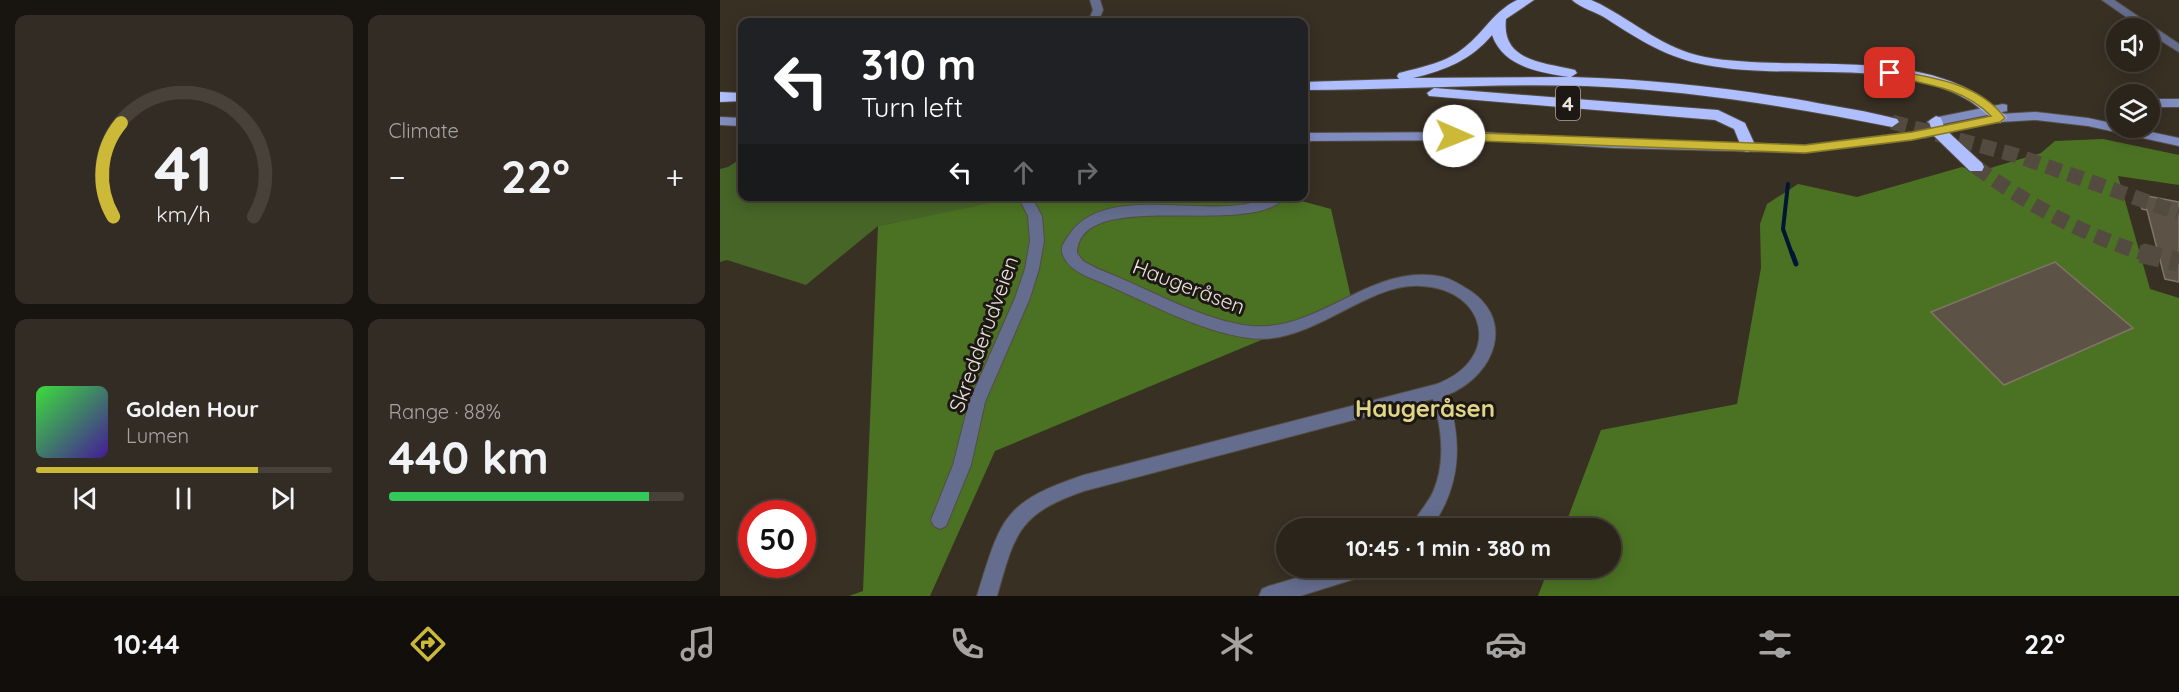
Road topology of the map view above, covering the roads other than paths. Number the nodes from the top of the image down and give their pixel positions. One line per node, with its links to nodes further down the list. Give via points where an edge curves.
1 (1095, 0): 6 (street, via 1098,10)
2 (1528, 0): 5 (highway, 4)
3 (1578, 0): 17 (highway, via 1600,8 1653,43 1697,59 1756,68 1878,71 1921,78 1953,87)
4 (2107, 0): 7 (street)
5 (1500, 16): 8 (highway, 4, via 1499,37 1517,56 1545,69); 9 (highway, 4, via 1477,44 1452,61)
6 (1095, 18)
7 (2179, 49)
8 (1609, 83): 9 (highway, 4); 21 (highway, 4, via 1737,94)
9 (1370, 84): 10 (highway, 4); 31 (highway, 4, via 1428,93 1718,115 1740,126)
10 (1308, 86)
11 (720, 97): 12 (highway)
12 (738, 97)
13 (720, 103): 14 (highway)
14 (738, 103)
15 (2179, 103): 16 (main road)
16 (2160, 104)
17 (1990, 113): 18 (main road, via 2058,109); 22 (main road); 23 (main road); 23 (main road)
18 (2106, 117)
19 (720, 121): 20 (main road)
20 (738, 122)
21 (1892, 122)
22 (2106, 124)
23 (1937, 126): 31 (main road, via 1817,149); 32 (highway)
24 (1308, 129): 29 (main road, via 1374,128)
25 (2160, 131): 26 (main road)
26 (2179, 133)
27 (2160, 135): 30 (main road)
28 (1308, 136): 29 (main road)
29 (1440, 136): 31 (main road)
30 (2179, 142)
31 (1748, 147)
32 (1976, 167)
33 (1028, 201): 37 (street, Skredderudveien, via 1038,225 1036,246 1014,320 977,401 962,465)
34 (1271, 201): 35 (street, Haugeråsen, via 1243,210 1132,211 1102,216 1078,230 1069,248 1080,266 1228,327 1263,333 1297,326 1393,283 1425,279 1456,288 1484,317 1487,342 1474,371)
35 (1438, 391): 36 (street, via 1451,448 1450,469 1438,503); 39 (street, Haugeråsen, via 1084,483 1046,497 1031,505 1012,526)
36 (1427, 518)
37 (940, 520)
38 (1328, 578): 40 (street)
39 (987, 596)
40 (1269, 596)

